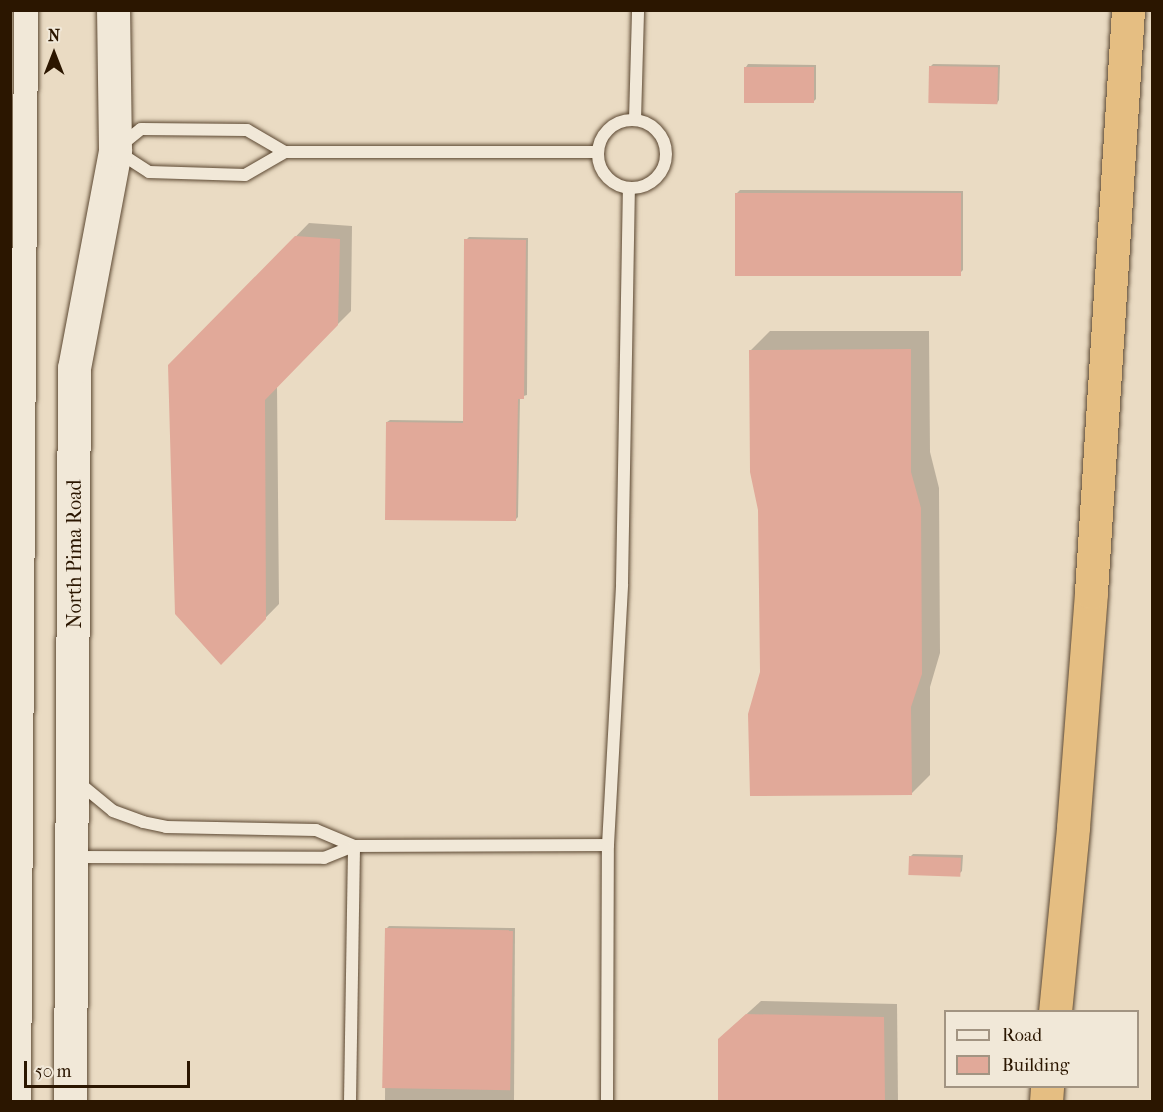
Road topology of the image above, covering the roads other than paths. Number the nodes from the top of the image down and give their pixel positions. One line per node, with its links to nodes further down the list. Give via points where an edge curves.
1 (26, 10): 9 (street)
2 (113, 10): 6 (main road, North Pima Road)
3 (639, 10): 5 (lane)
4 (1128, 10): 20 (highway, via 1092,580)
5 (635, 120): 8 (lane, via 614,125 600,141); 10 (lane, via 655,128 666,146 667,157 659,177 640,188)
6 (115, 150): 7 (lane, via 148,172 245,175); 7 (lane, via 141,129 247,130); 15 (main road, North Pima Road, via 74,368)
7 (285, 152): 8 (lane)
8 (597, 152): 10 (lane, via 598,163 609,181)
9 (18, 188): 11 (street)
10 (629, 189): 16 (lane, via 622,584)
11 (17, 330): 12 (street)
12 (17, 465): 13 (street)
13 (17, 599): 14 (street)
14 (16, 745): 19 (street)
15 (74, 778): 17 (lane, via 113,811 143,822 166,827 316,830); 18 (main road, North Pima Road)
16 (608, 845): 17 (lane); 24 (lane)
17 (354, 846): 18 (lane, via 324,858); 23 (lane)
18 (72, 857): 22 (main road, North Pima Road)
19 (15, 893): 21 (street)
20 (1055, 1010)
21 (19, 1101)
22 (70, 1101)
23 (350, 1101)
24 (607, 1101)

